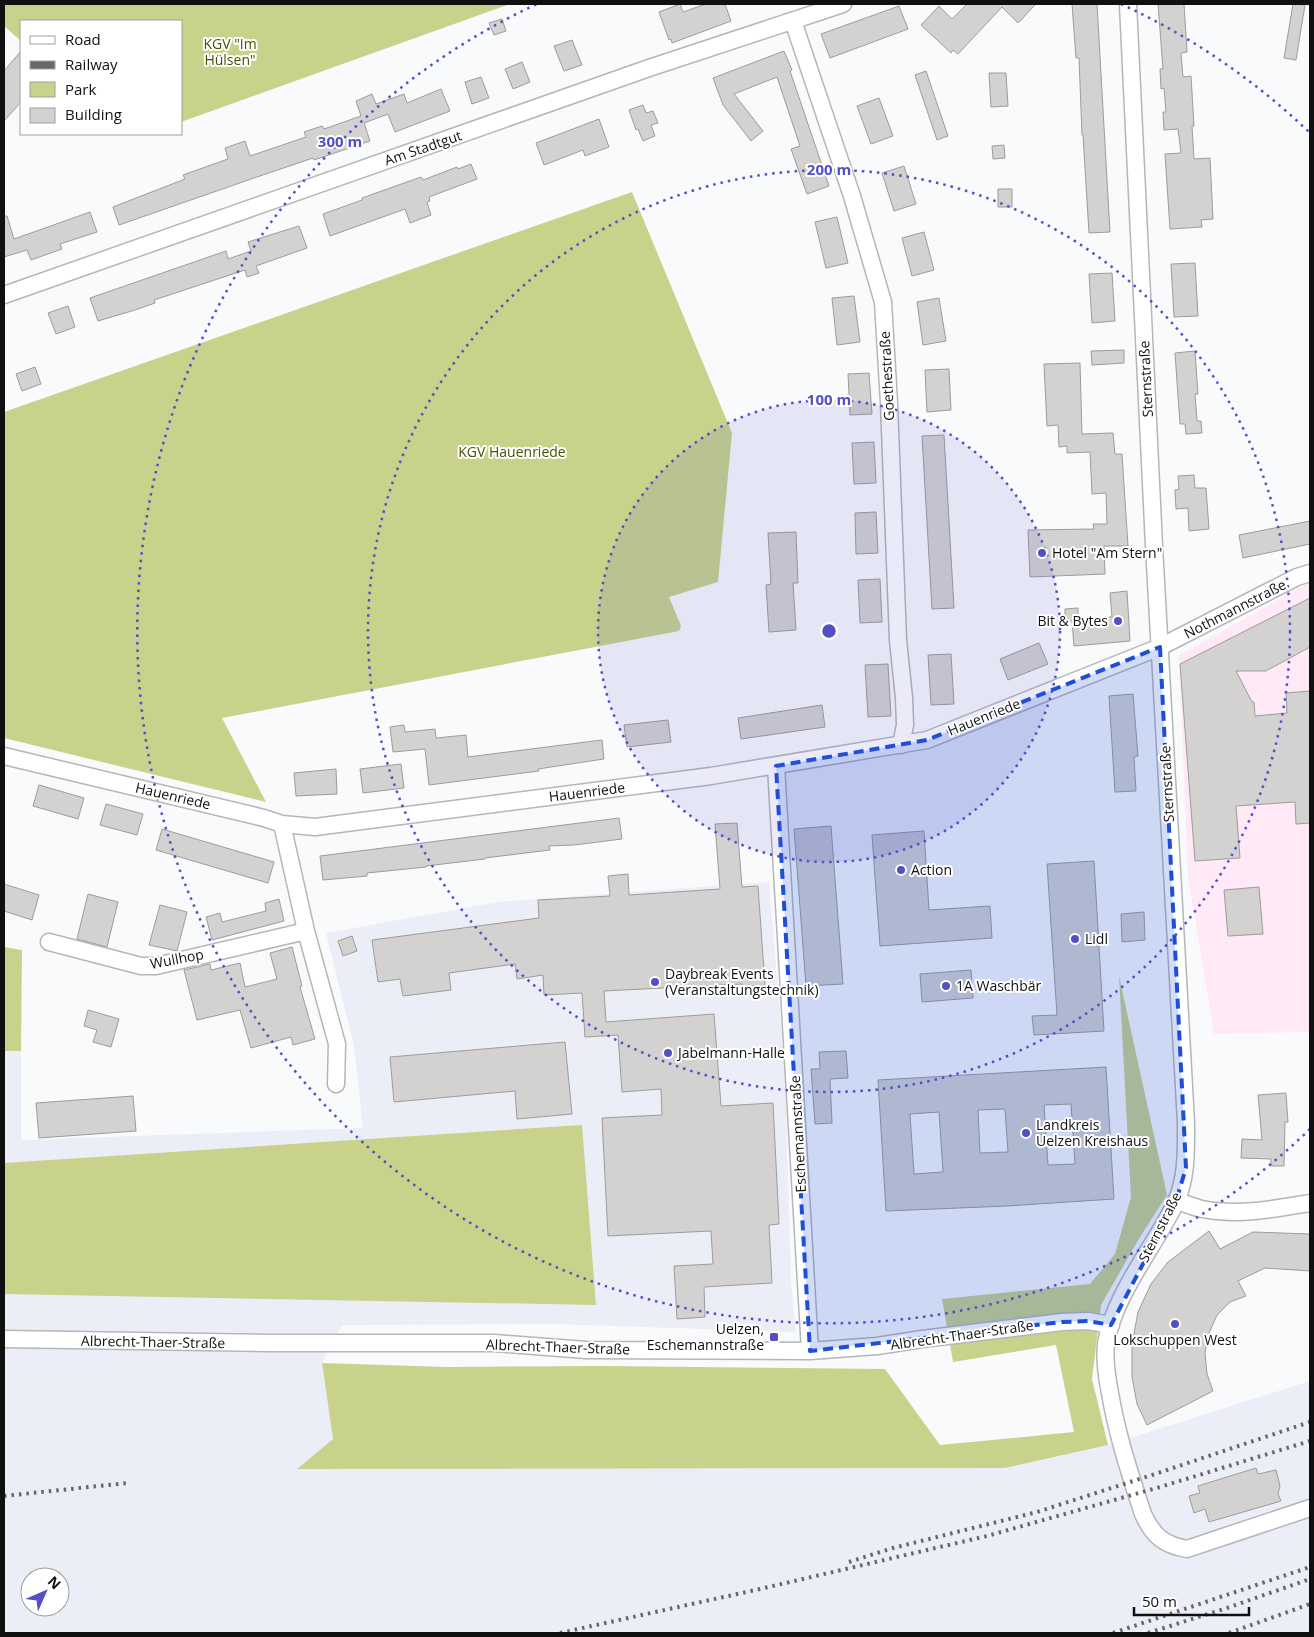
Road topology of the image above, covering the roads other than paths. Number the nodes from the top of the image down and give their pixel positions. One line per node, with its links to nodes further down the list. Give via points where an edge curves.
1 (843, 4): 3 (street, Am Stadtgut)
2 (1128, 4): 6 (street, Sternstraße)
3 (793, 21): 4 (street, Am Stadtgut); 7 (street, Goethestraße, via 852,196 883,302 898,640 904,698)
4 (6, 292)
5 (1310, 573): 6 (street, Nothmannstraße)
6 (1160, 647): 7 (street, Hauenriede, via 955,730); 14 (street, Sternstraße, via 1186,1123 1186,1168)
7 (902, 745): 9 (street, Hauenriede)
8 (4, 756): 10 (street, Hauenriede)
9 (776, 766): 10 (street, Hauenriede, via 315,827); 18 (street, Eschemannstraße)
10 (282, 824): 11 (street)
11 (306, 931): 12 (street, Wullhop, via 156,966 141,966); 13 (street, via 337,1044)
12 (49, 942)
13 (336, 1084)
14 (1176, 1201): 15 (street, via 1201,1209 1228,1212 1252,1212); 16 (street, Sternstraße, via 1118,1305)
15 (1310, 1203)
16 (1111, 1325): 18 (street, Albrecht-Thaer-Straße, via 1088,1321 1062,1322 877,1346); 19 (street, Sternstraße, via 1105,1359 1115,1422 1146,1522 1158,1536 1172,1546 1187,1549)
17 (4, 1339): 18 (street, Albrecht-Thaer-Straße)
18 (810, 1351)
19 (1310, 1508)

